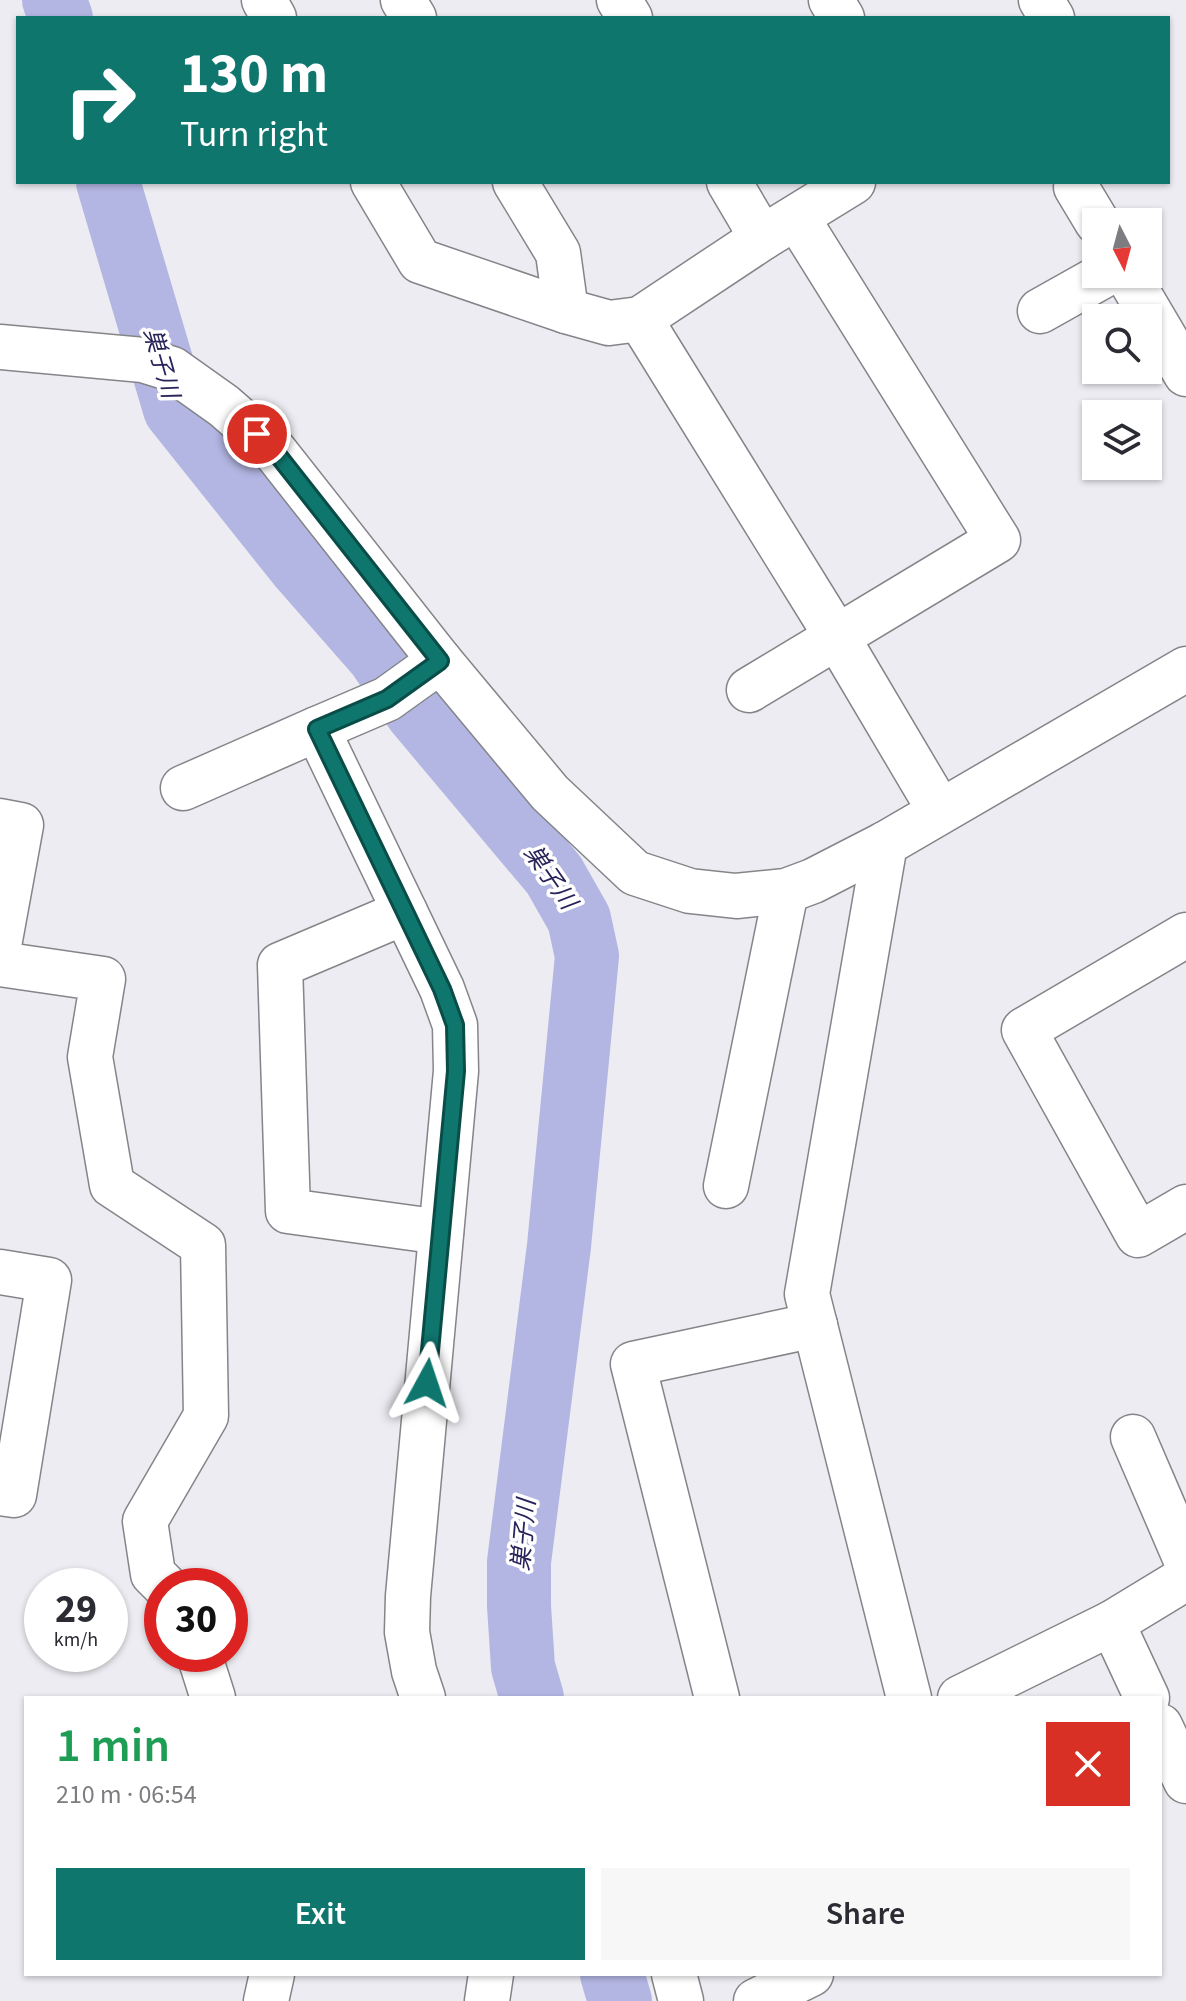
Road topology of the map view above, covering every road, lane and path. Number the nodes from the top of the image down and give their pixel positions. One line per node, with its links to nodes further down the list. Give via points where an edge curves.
1 (374, 184): 8 (street, via 420,261)
2 (516, 184): 8 (street, via 558,253)
3 (731, 184): 5 (street)
4 (850, 184): 5 (street)
5 (780, 228): 10 (street); 13 (street, via 998,540)
6 (1082, 287): 9 (street)
7 (1135, 288): 12 (street)
8 (566, 311): 10 (street, via 609,323)
9 (1040, 311)
10 (640, 319): 13 (street)
11 (2, 336): 14 (street, via 157,364 224,406 273,449)
12 (1186, 374)
13 (837, 637): 16 (street); 19 (street)
14 (415, 679): 17 (street); 22 (street, via 635,873 690,891 736,896)
15 (1180, 686): 19 (street)
16 (749, 690)
17 (317, 729): 18 (street); 23 (street)
18 (183, 788)
19 (940, 811): 21 (street)
20 (0, 821): 25 (street, via 21,825)
21 (885, 844): 22 (street); 31 (street, via 807,1294)
22 (786, 891): 27 (street)
23 (405, 912): 29 (street, via 455,1025 456,1071); 29 (street, via 280,965 288,1211)
24 (1186, 935): 28 (street, via 1024,1030 1138,1235)
25 (0, 940)
26 (0, 964): 35 (street, via 103,979 90,1057 112,1185 203,1245 206,1416 145,1521)
27 (726, 1186)
28 (1186, 1207)
29 (441, 1232): 40 (street, via 408,1596 407,1632)
30 (0, 1272): 33 (street, via 49,1280 14,1495)
31 (815, 1325): 41 (street, via 633,1364); 42 (street)
32 (1133, 1437): 34 (street)
33 (0, 1493)
34 (1186, 1560)
35 (152, 1568)
36 (1186, 1578): 37 (street)
37 (1112, 1623): 43 (street); 44 (street)
38 (205, 1672): 39 (street)
39 (212, 1696)
40 (422, 1696)
41 (716, 1696)
42 (908, 1696)
43 (964, 1696)
44 (1146, 1696)
45 (1162, 1730): 46 (street)
46 (1186, 1781)
47 (1186, 1788): 48 (street)
48 (1162, 1800)
49 (272, 1976): 53 (street)
50 (491, 1976): 54 (street)
51 (675, 1976): 55 (street)
52 (807, 1976): 56 (street)
53 (266, 2001)
54 (487, 2001)
55 (681, 2001)
56 (756, 2001)

